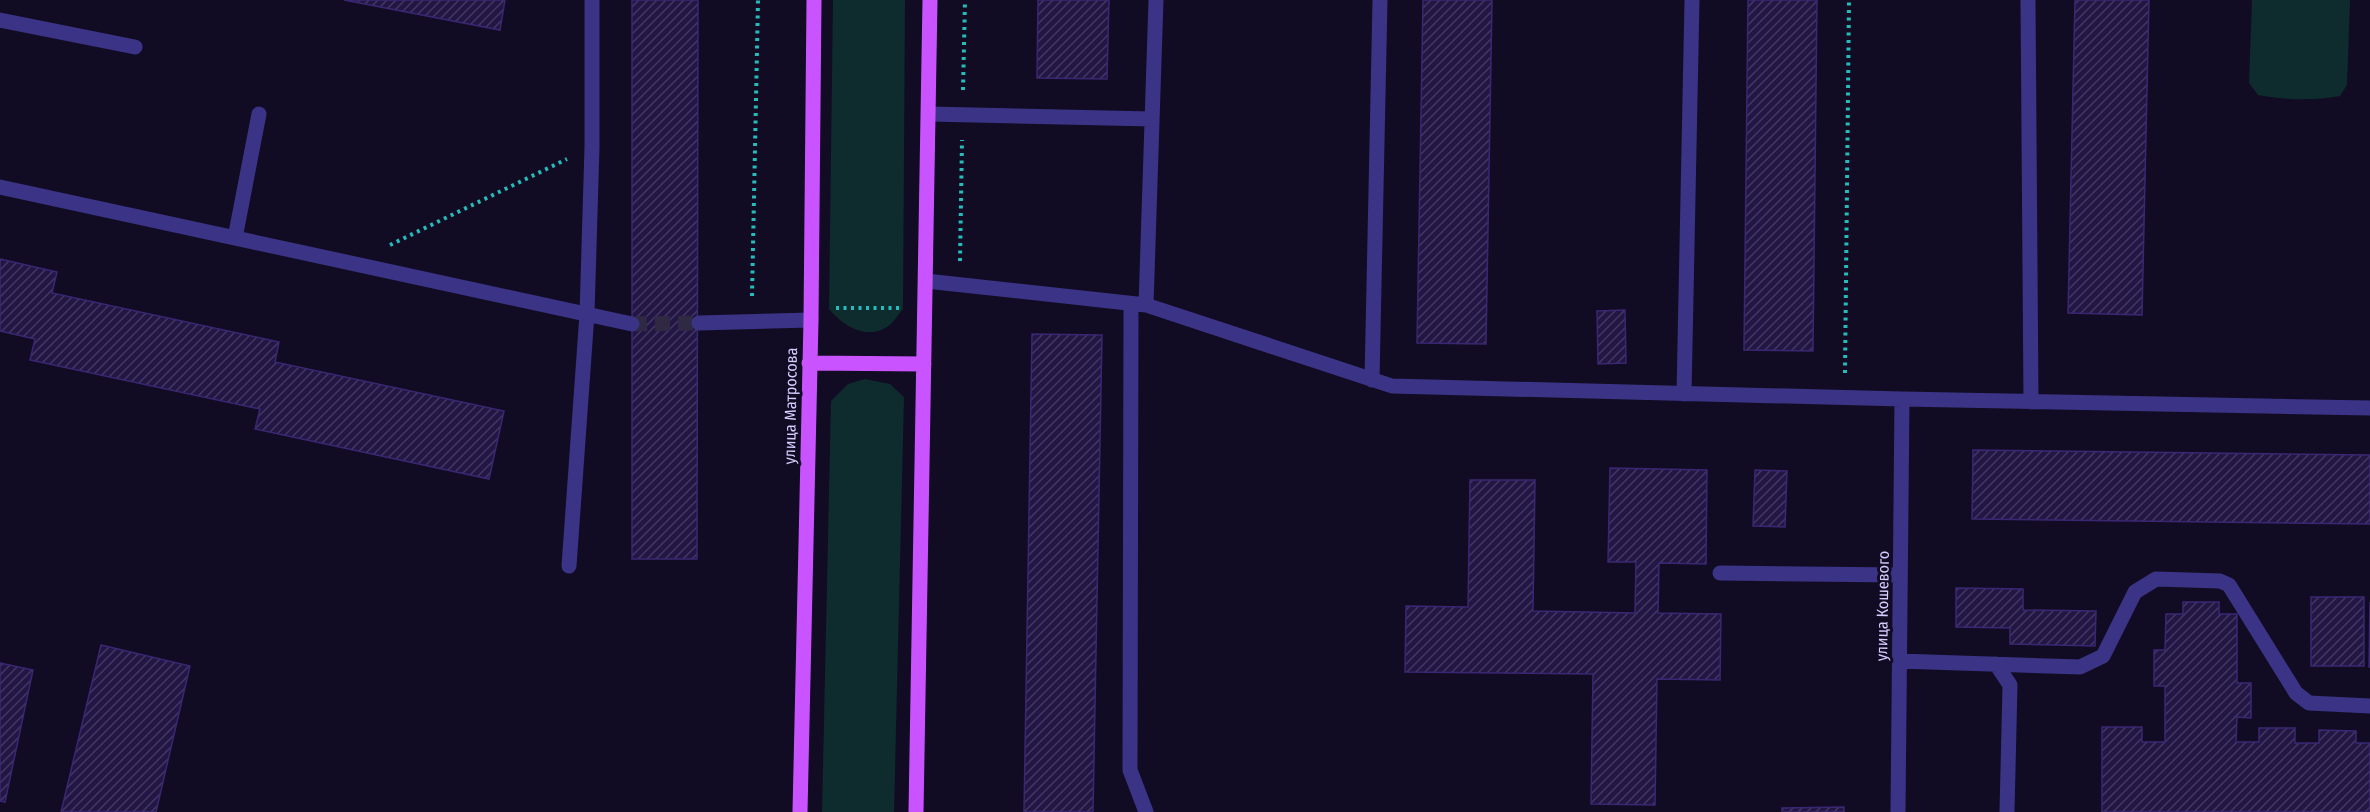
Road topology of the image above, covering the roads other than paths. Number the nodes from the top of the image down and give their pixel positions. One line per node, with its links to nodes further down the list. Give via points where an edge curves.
1 (592, 0): 17 (street)
2 (814, 0): 18 (main road, улица Матросова)
3 (930, 0): 11 (main road)
4 (1156, 0): 12 (street)
5 (1380, 0): 23 (street)
6 (1692, 0): 24 (street)
7 (2028, 0): 26 (street)
8 (0, 20): 9 (street)
9 (135, 48)
10 (259, 114): 14 (street)
11 (929, 114): 12 (street); 15 (main road)
12 (1152, 119): 16 (street)
13 (0, 187): 14 (street)
14 (235, 238): 17 (street)
15 (926, 281): 16 (street); 22 (main road)
16 (1139, 304): 23 (street); 36 (street, via 1130,770)
17 (587, 314): 20 (street); 28 (street)
18 (811, 314): 19 (street, via 752,322); 21 (main road, улица Матросова)
19 (699, 323)
20 (632, 324)
21 (809, 363): 22 (main road); 34 (main road, улица Матросова)
22 (924, 364): 35 (main road)
23 (1372, 380): 24 (street, via 1392,386)
24 (1684, 394): 25 (street)
25 (1902, 399): 26 (street); 30 (street, улица Кошевого)
26 (2031, 402): 27 (street)
27 (2370, 408)
28 (570, 566)
29 (1720, 573): 30 (street)
30 (1900, 574): 31 (street, улица Кошевого)
31 (1899, 661): 32 (street); 37 (street, улица Кошевого)
32 (1996, 664): 33 (street, via 2080,667 2103,656 2135,592 2156,579 2220,581 2229,585 2296,693 2309,703); 38 (street, via 2010,685)
33 (2370, 706)
34 (800, 812)
35 (916, 812)
36 (1146, 812)
37 (1898, 812)
38 (2007, 812)

